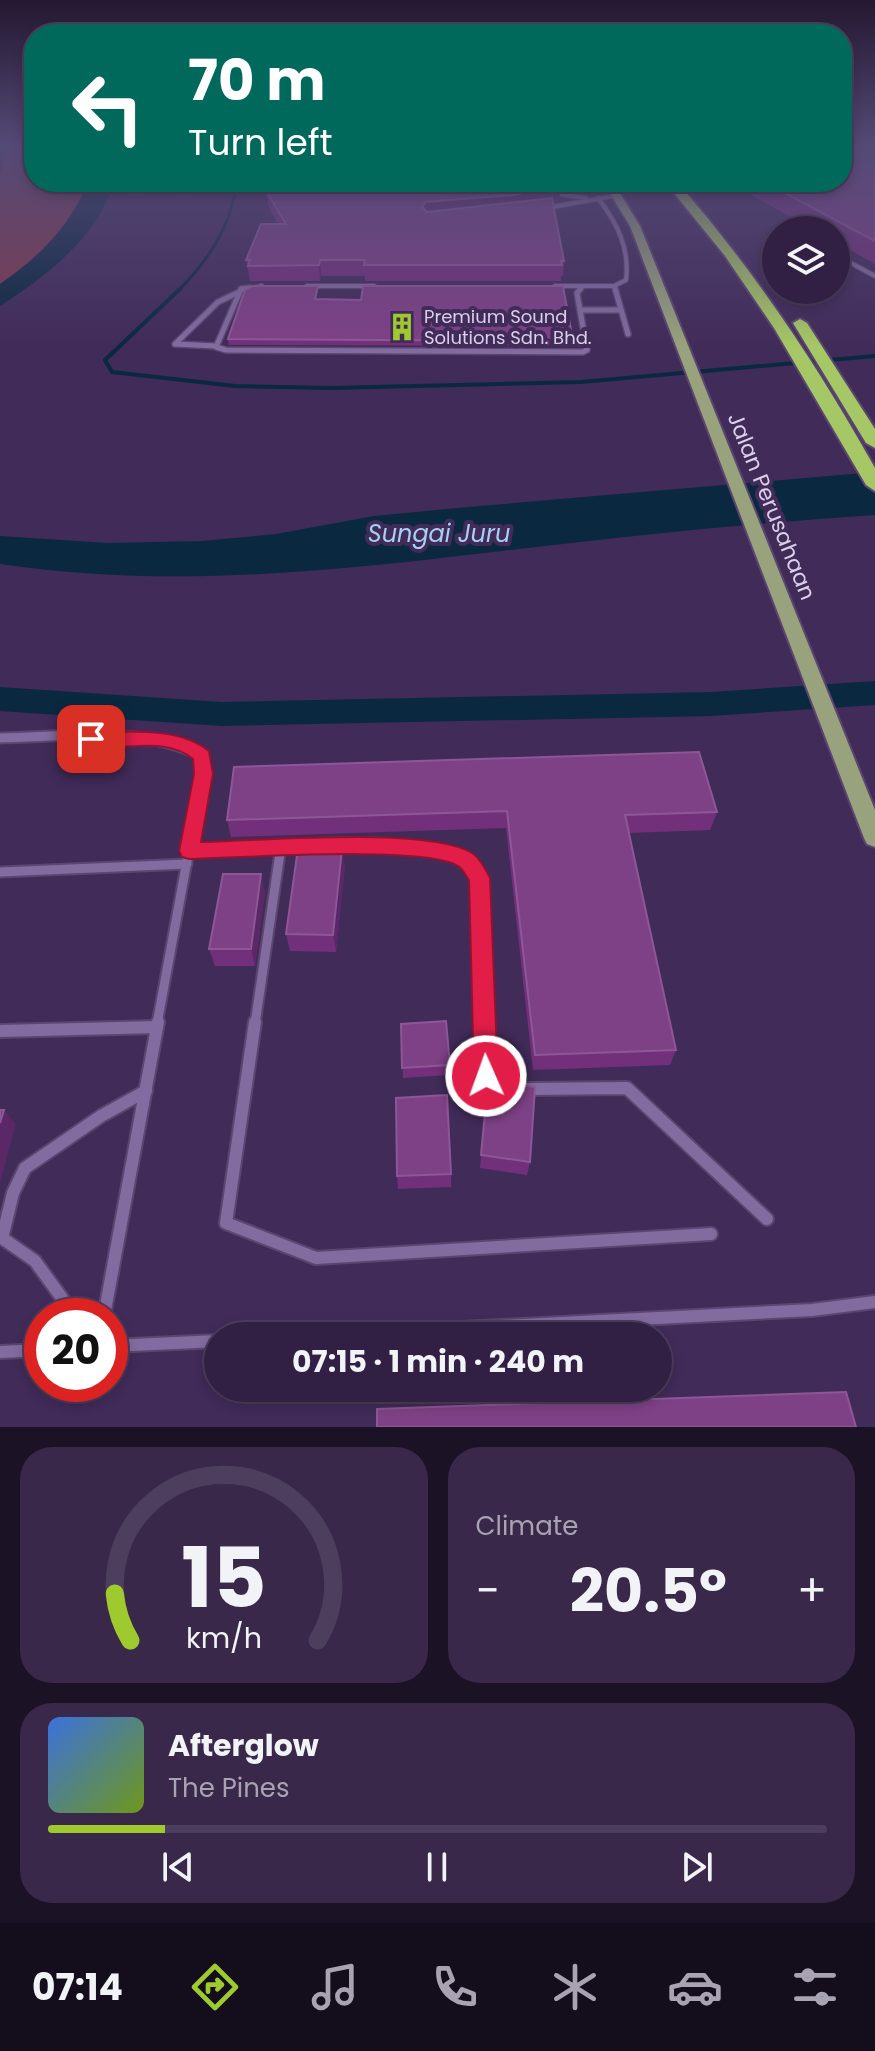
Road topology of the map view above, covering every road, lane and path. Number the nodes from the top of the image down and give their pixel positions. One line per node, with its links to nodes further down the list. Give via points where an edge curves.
1 (610, 214): 13 (lane, via 627,249 626,280)
2 (627, 214): 24 (main road, Jalan Perusahaan)
3 (697, 214): 20 (highway)
4 (717, 214): 5 (highway)
5 (721, 218)
6 (850, 263): 7 (lane)
7 (875, 276)
8 (267, 286): 14 (lane)
9 (299, 286): 10 (lane)
10 (378, 286)
11 (551, 286): 12 (lane)
12 (582, 286): 13 (lane); 15 (lane, via 577,293)
13 (614, 286): 16 (lane)
14 (240, 292): 19 (lane); 19 (lane, via 218,302 175,344)
15 (582, 310): 16 (lane); 19 (lane, via 587,350 573,353)
16 (621, 310): 18 (lane)
17 (793, 312): 20 (highway)
18 (628, 334)
19 (216, 346)
20 (814, 358): 21 (highway); 22 (highway)
21 (872, 438)
22 (875, 485)
23 (0, 738): 26 (lane, via 152,739 191,746 202,756 203,774)
24 (875, 838)
25 (281, 846): 26 (lane); 32 (lane, via 436,850 466,860 480,878 486,1076 503,1088 627,1088); 33 (lane, via 226,1223 316,1258)
26 (189, 851): 27 (lane)
27 (187, 864): 28 (lane); 29 (lane)
28 (0, 872)
29 (157, 1027): 30 (lane); 31 (lane)
30 (0, 1031)
31 (146, 1091): 34 (lane, via 25,1168); 36 (lane)
32 (767, 1219)
33 (711, 1234)
34 (1, 1239): 35 (lane, via 35,1261)
35 (62, 1298)
36 (107, 1298)
37 (875, 1302): 38 (lane)
38 (580, 1322)
39 (204, 1342): 40 (lane)
40 (128, 1345)
41 (24, 1351): 42 (lane)
42 (0, 1352)

